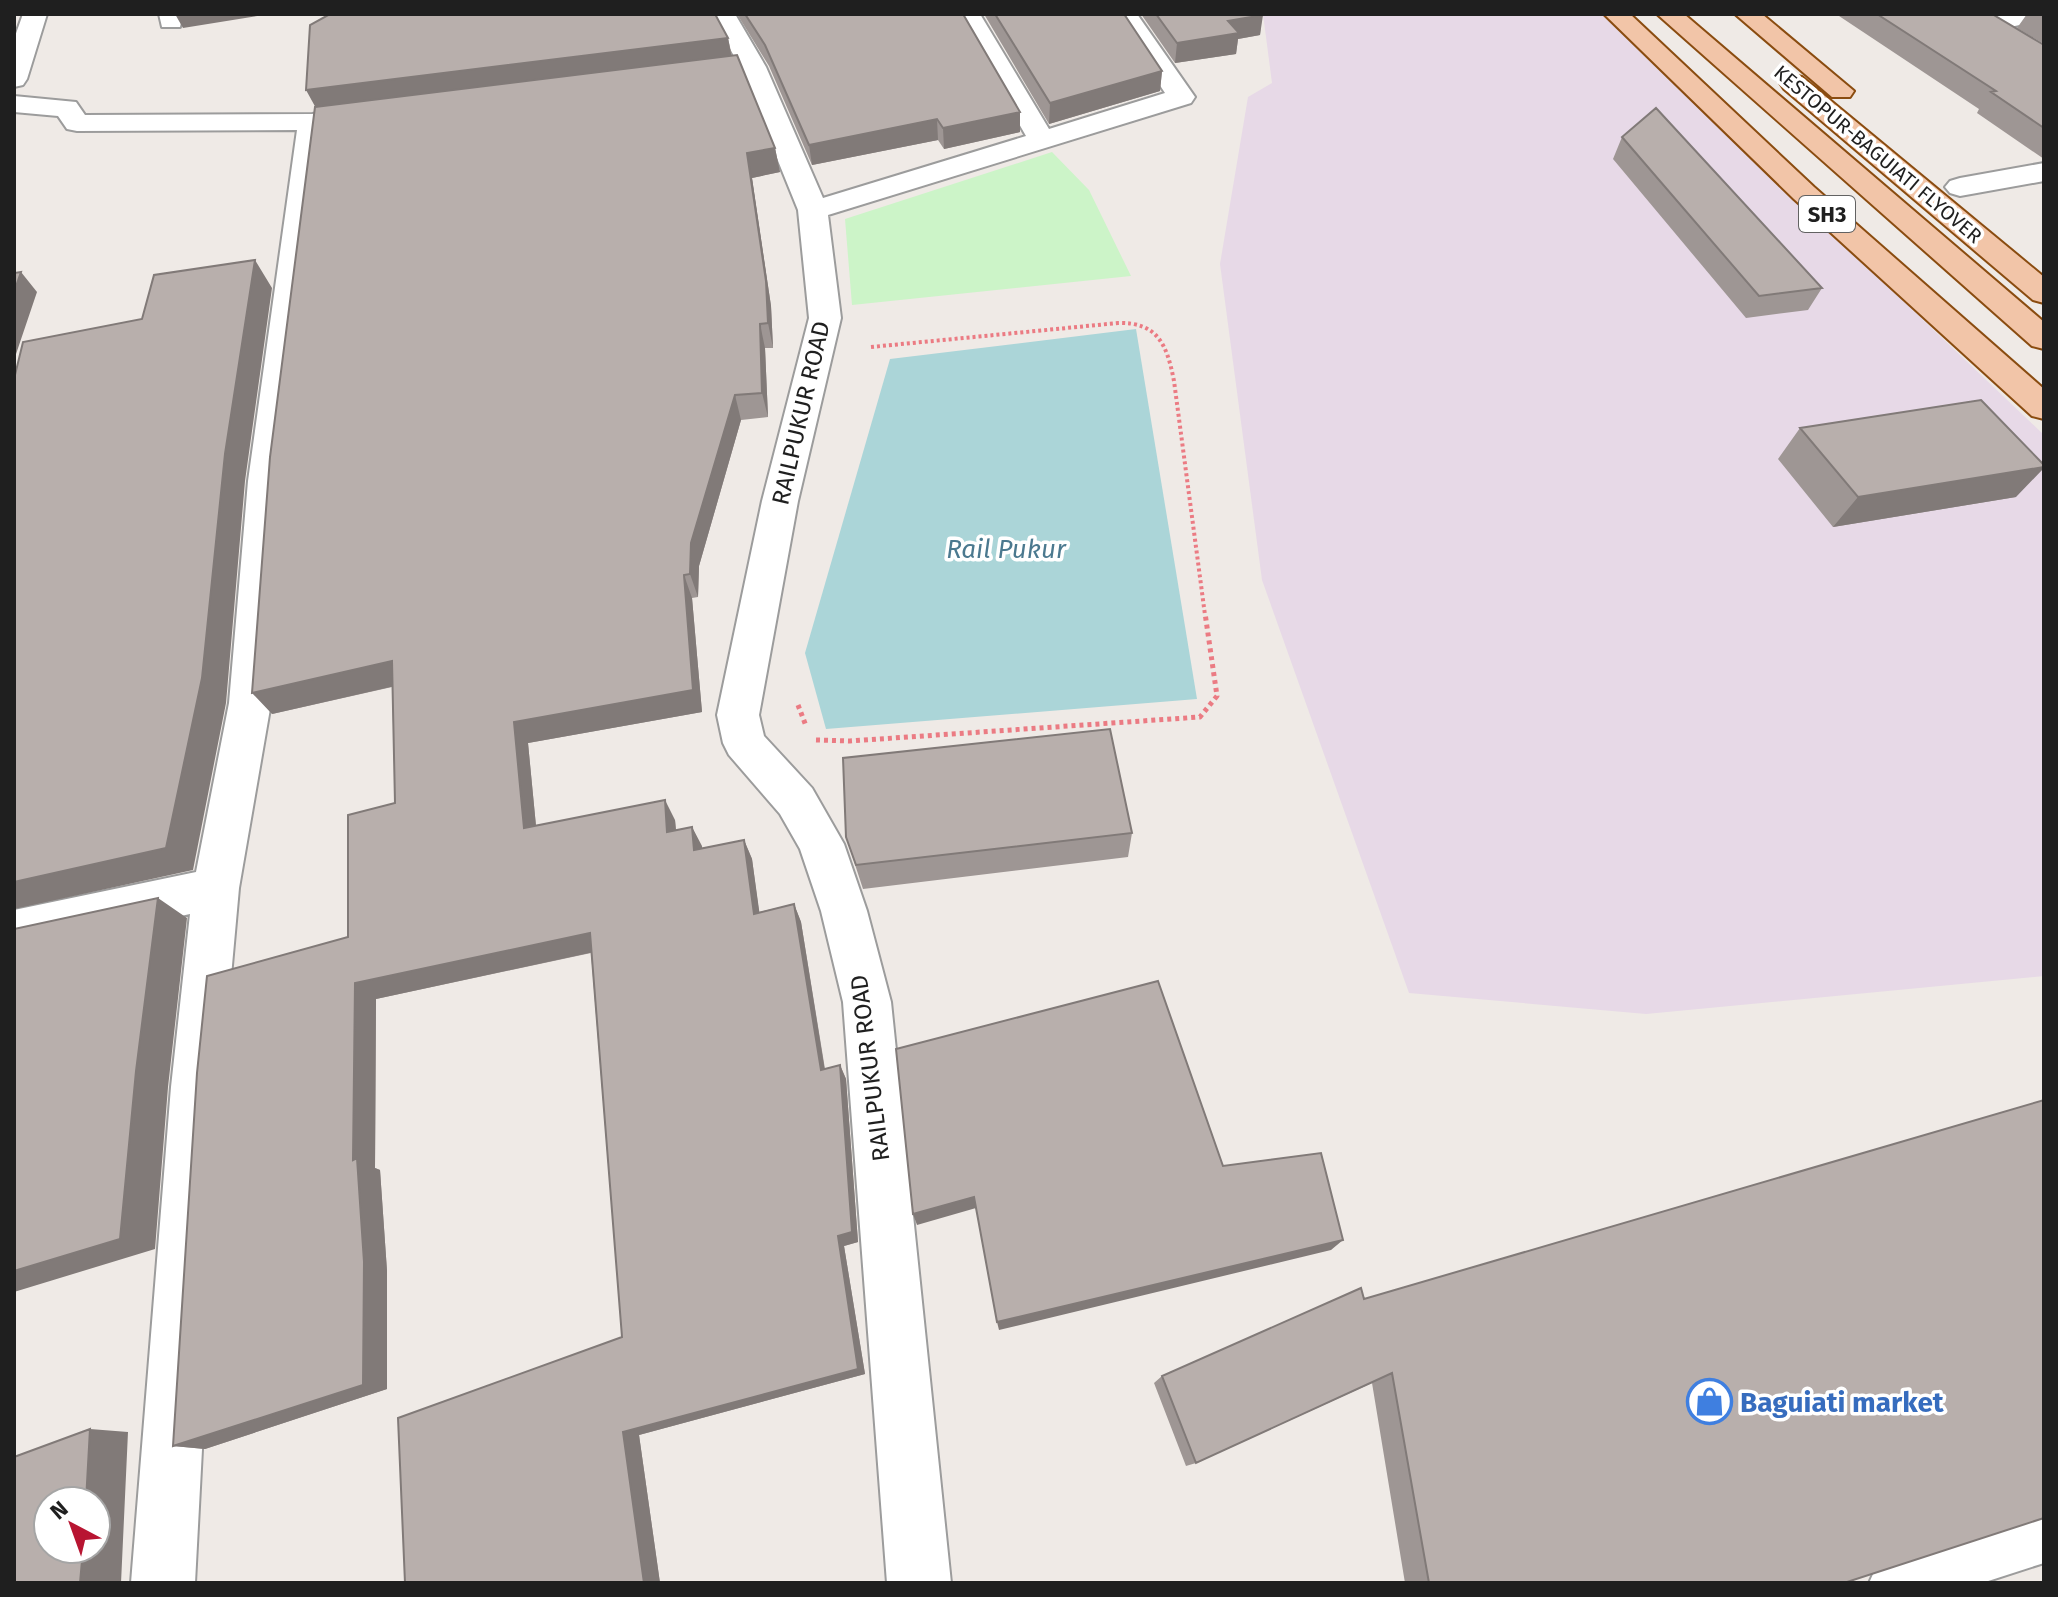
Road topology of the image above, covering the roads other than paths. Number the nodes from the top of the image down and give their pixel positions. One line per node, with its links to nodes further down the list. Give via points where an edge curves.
1 (35, 14): 13 (street)
2 (723, 14): 11 (street, RAILPUKUR ROAD)
3 (968, 14): 17 (street)
4 (1125, 14): 17 (street, via 1181,97)
5 (1616, 14): 24 (main road, SH3, via 1804,193)
6 (1669, 14): 23 (main road, KESTOPUR-BAGUIATI FLYOVER)
7 (2038, 14): 9 (street)
8 (1735, 19): 19 (main road); 22 (main road, KESTOPUR-BAGUIATI FLYOVER)
9 (1978, 19): 10 (street)
10 (2022, 46)
11 (753, 67): 12 (street); 21 (street, RAILPUKUR ROAD)
12 (721, 71)
13 (14, 79)
14 (14, 104): 16 (street, via 66,108 77,123)
15 (359, 116): 16 (street)
16 (312, 122): 25 (street, via 266,481 250,703)
17 (1042, 140): 21 (street)
18 (2044, 172): 19 (street)
19 (1960, 187): 20 (main road)
20 (1984, 207)
21 (813, 210): 29 (street, RAILPUKUR ROAD, via 825,318 780,501 738,715 744,743 796,801 821,844 867,1002)
22 (2044, 293)
23 (2044, 339)
24 (2044, 408)
25 (216, 888): 26 (street); 28 (street, via 196,1087)
26 (14, 931)
27 (2044, 1532): 30 (street)
28 (163, 1583)
29 (919, 1583)
30 (1901, 1583)

